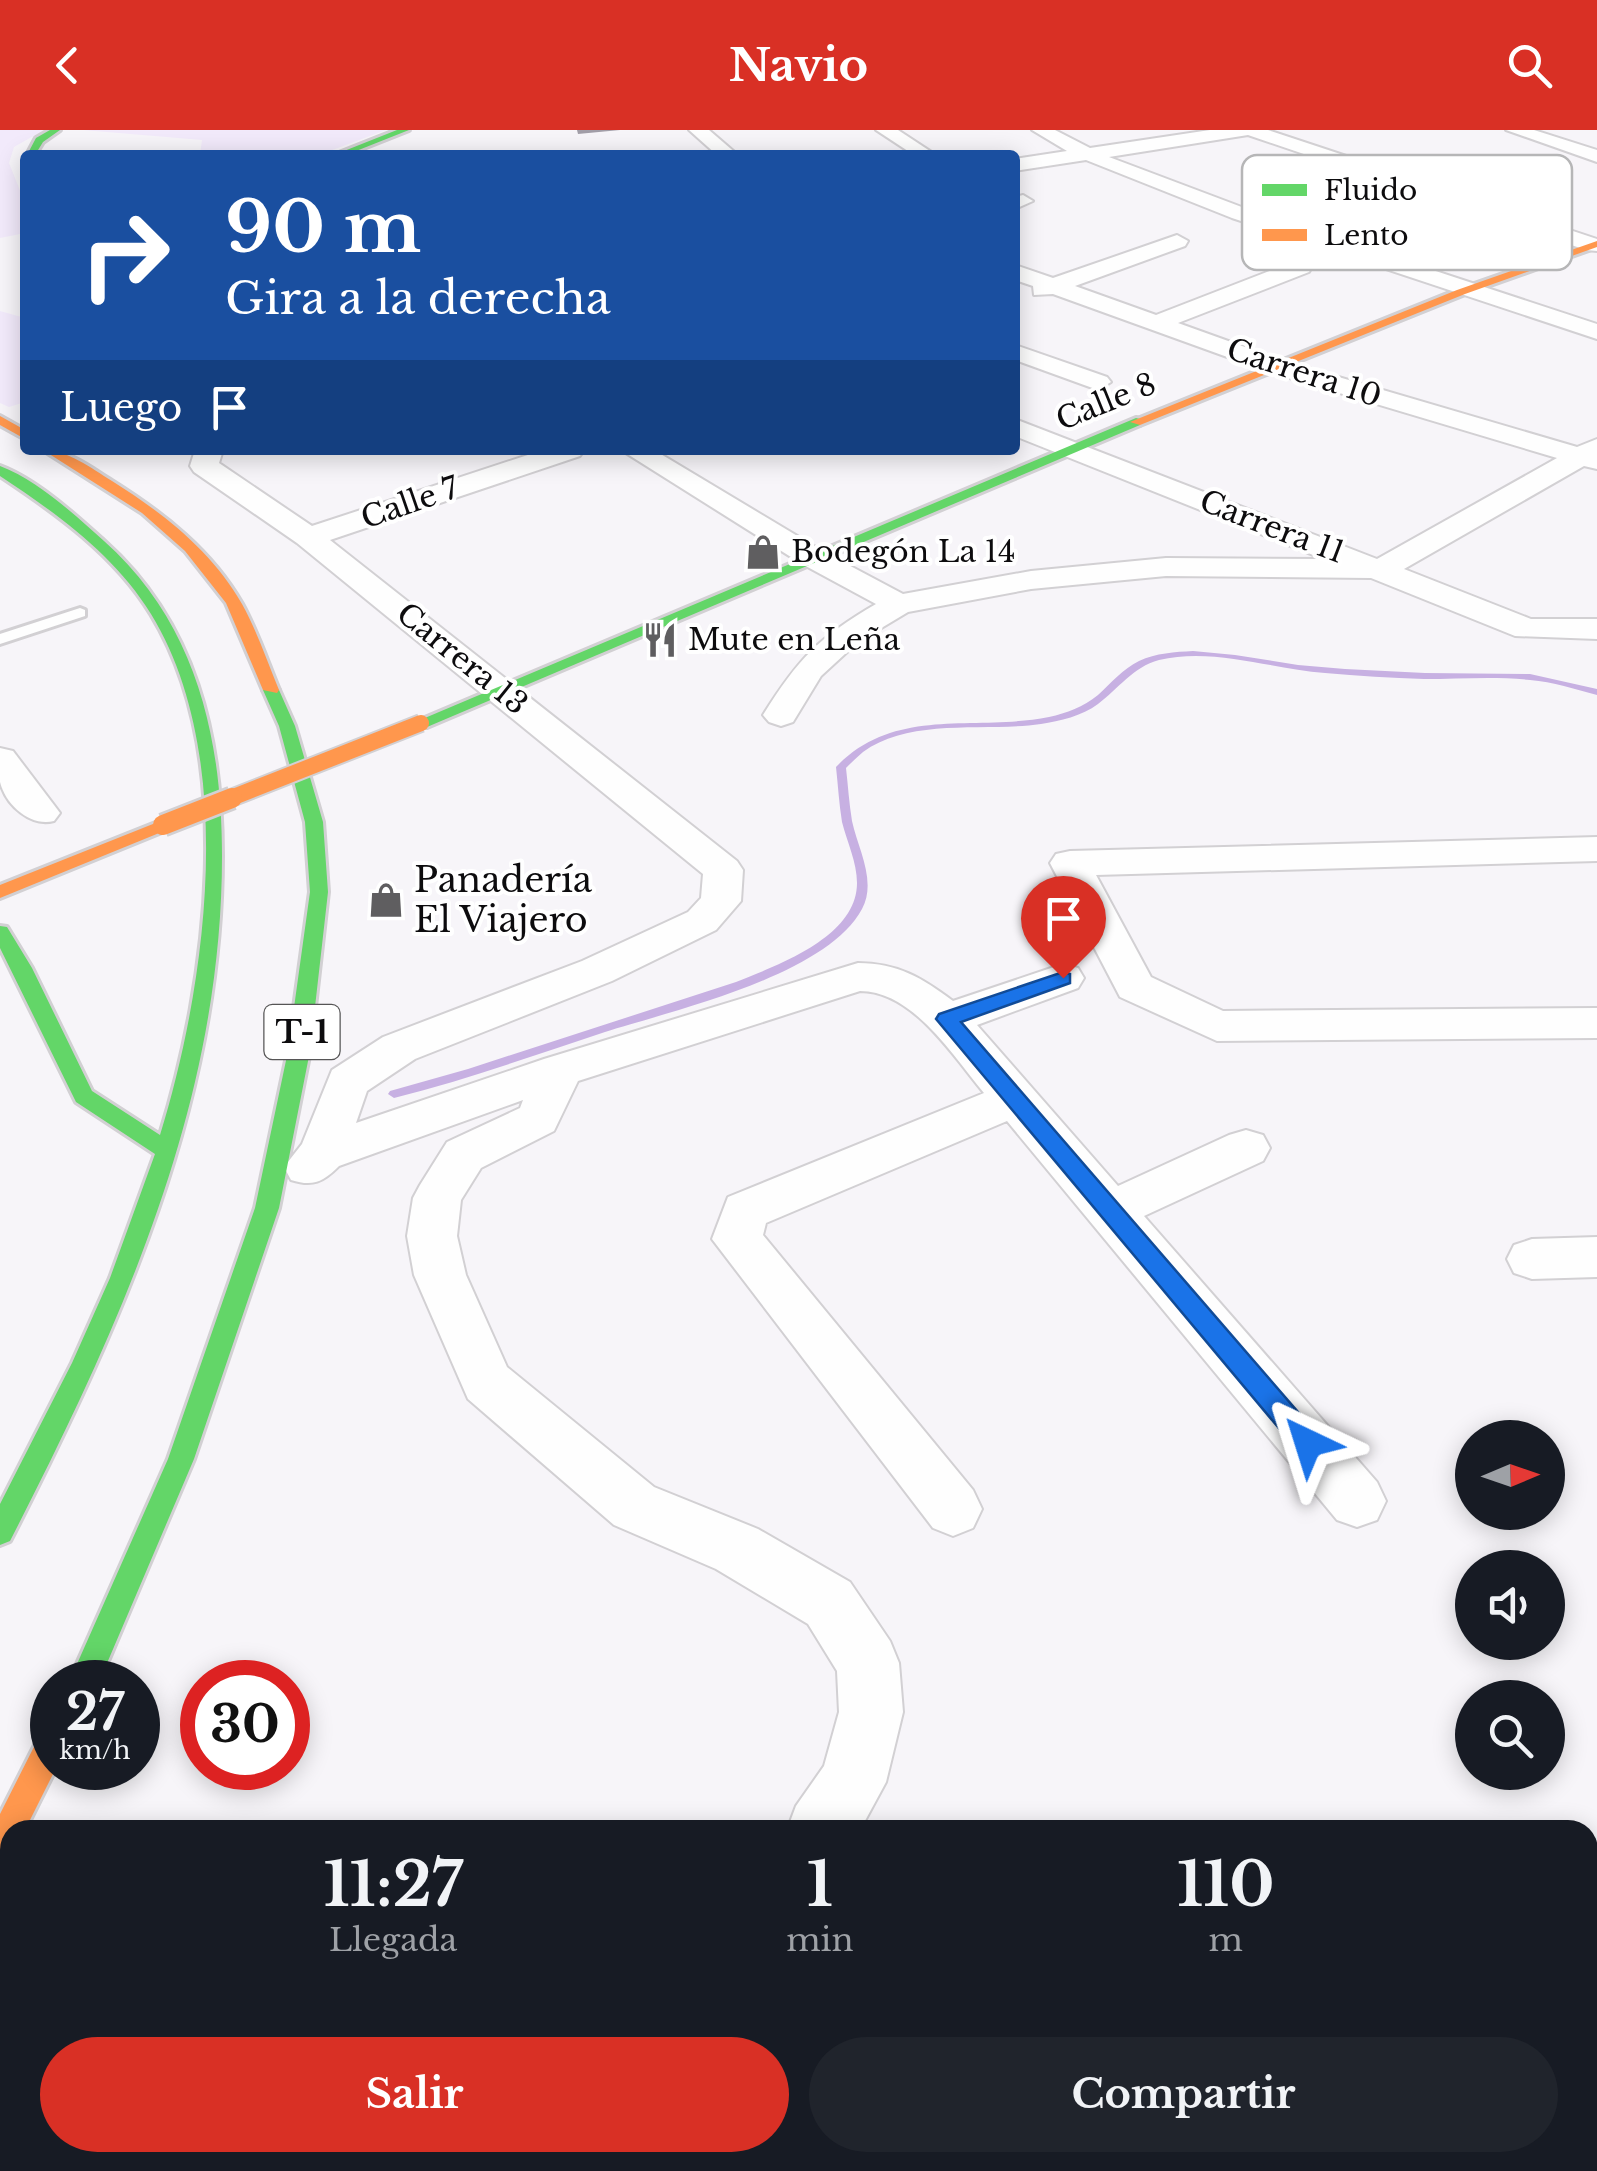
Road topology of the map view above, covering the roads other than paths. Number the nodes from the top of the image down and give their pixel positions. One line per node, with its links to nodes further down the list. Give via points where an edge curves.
1 (56, 130): 10 (main road)
2 (405, 130): 11 (main road)
3 (699, 130): 12 (street)
4 (884, 130): 13 (street)
5 (1041, 130): 14 (street)
6 (1249, 130): 14 (street); 15 (street)
7 (1514, 130): 9 (street)
8 (1597, 142): 9 (street)
9 (1568, 147): 16 (street)
10 (34, 150)
11 (351, 150)
12 (723, 150)
13 (918, 150)
14 (1084, 154): 17 (street); 18 (street)
15 (1324, 155)
16 (1597, 156)
17 (1020, 164)
18 (1242, 215)
19 (1572, 237): 21 (street)
20 (1177, 242): 27 (street)
21 (1596, 245): 22 (main road, Calle 8)
22 (1572, 253)
23 (1292, 270): 30 (street)
24 (1398, 270): 28 (street)
25 (1524, 270): 28 (main road, Calle 8)
26 (1020, 274): 27 (street, Carrera 10)
27 (1054, 286): 29 (street); 30 (street, Carrera 10)
28 (1461, 292): 31 (street); 33 (main road, Calle 8)
29 (1020, 298)
30 (1156, 324): 33 (street, Carrera 10)
31 (1597, 332)
32 (1020, 354): 34 (street)
33 (1275, 366): 36 (main road, Calle 8); 41 (street, Carrera 10)
34 (1098, 382)
35 (1020, 429): 36 (street, Carrera 11)
36 (1068, 449): 44 (main road, Calle 8); 45 (street, Carrera 11)
37 (59, 455): 65 (main road, T-1, via 120,490 198,555 230,594 288,726 314,822 319,892 299,1052)
38 (207, 455): 43 (street, Carrera 13, via 204,466)
39 (555, 455): 43 (street, Calle 7)
40 (643, 455): 44 (street)
41 (1591, 455): 45 (street)
42 (0, 470): 63 (main road, via 48,500 143,591 172,636 202,709 218,838 213,929 193,1053)
43 (308, 538): 50 (street, Carrera 13)
44 (813, 558): 46 (street); 50 (main road, Calle 8)
45 (1382, 569): 46 (street, via 1166,567 1031,580); 48 (street, Carrera 11, via 1527,629)
46 (900, 604): 51 (street, via 846,634 806,671)
47 (80, 613): 49 (lane)
48 (1597, 629)
49 (0, 639)
50 (502, 690): 55 (main road, Calle 8, bridge); 64 (street, Carrera 13, via 723,870 721,901 702,922 597,972 398,1048 348,1082)
51 (781, 714)
52 (0, 759): 53 (street)
53 (40, 813)
54 (1597, 849): 59 (street, via 1070,862 1135,987 1217,1026)
55 (0, 892)
56 (0, 932): 63 (main road, via 84,1096)
57 (1063, 978): 58 (street)
58 (947, 1019): 60 (street, via 901,984 858,977); 61 (street)
59 (1597, 1023)
60 (560, 1070): 64 (street); 75 (street, via 538,1119 464,1156 437,1198 432,1236 440,1275 487,1383 502,1396 634,1506 737,1549 830,1603 868,1663 871,1712 853,1782)
61 (1015, 1100): 66 (street); 70 (street, via 745,1211 737,1240)
62 (1246, 1148): 66 (street)
63 (168, 1151): 71 (main road, via 110,1310)
64 (322, 1153): 65 (street)
65 (267, 1208): 72 (main road, T-1, via 180,1459)
66 (1109, 1211): 69 (street)
67 (1597, 1257): 68 (street)
68 (1532, 1259)
69 (1358, 1501)
70 (953, 1509)
71 (0, 1532)
72 (93, 1660)
73 (30, 1788): 74 (main road)
74 (14, 1820)
75 (827, 1820)

